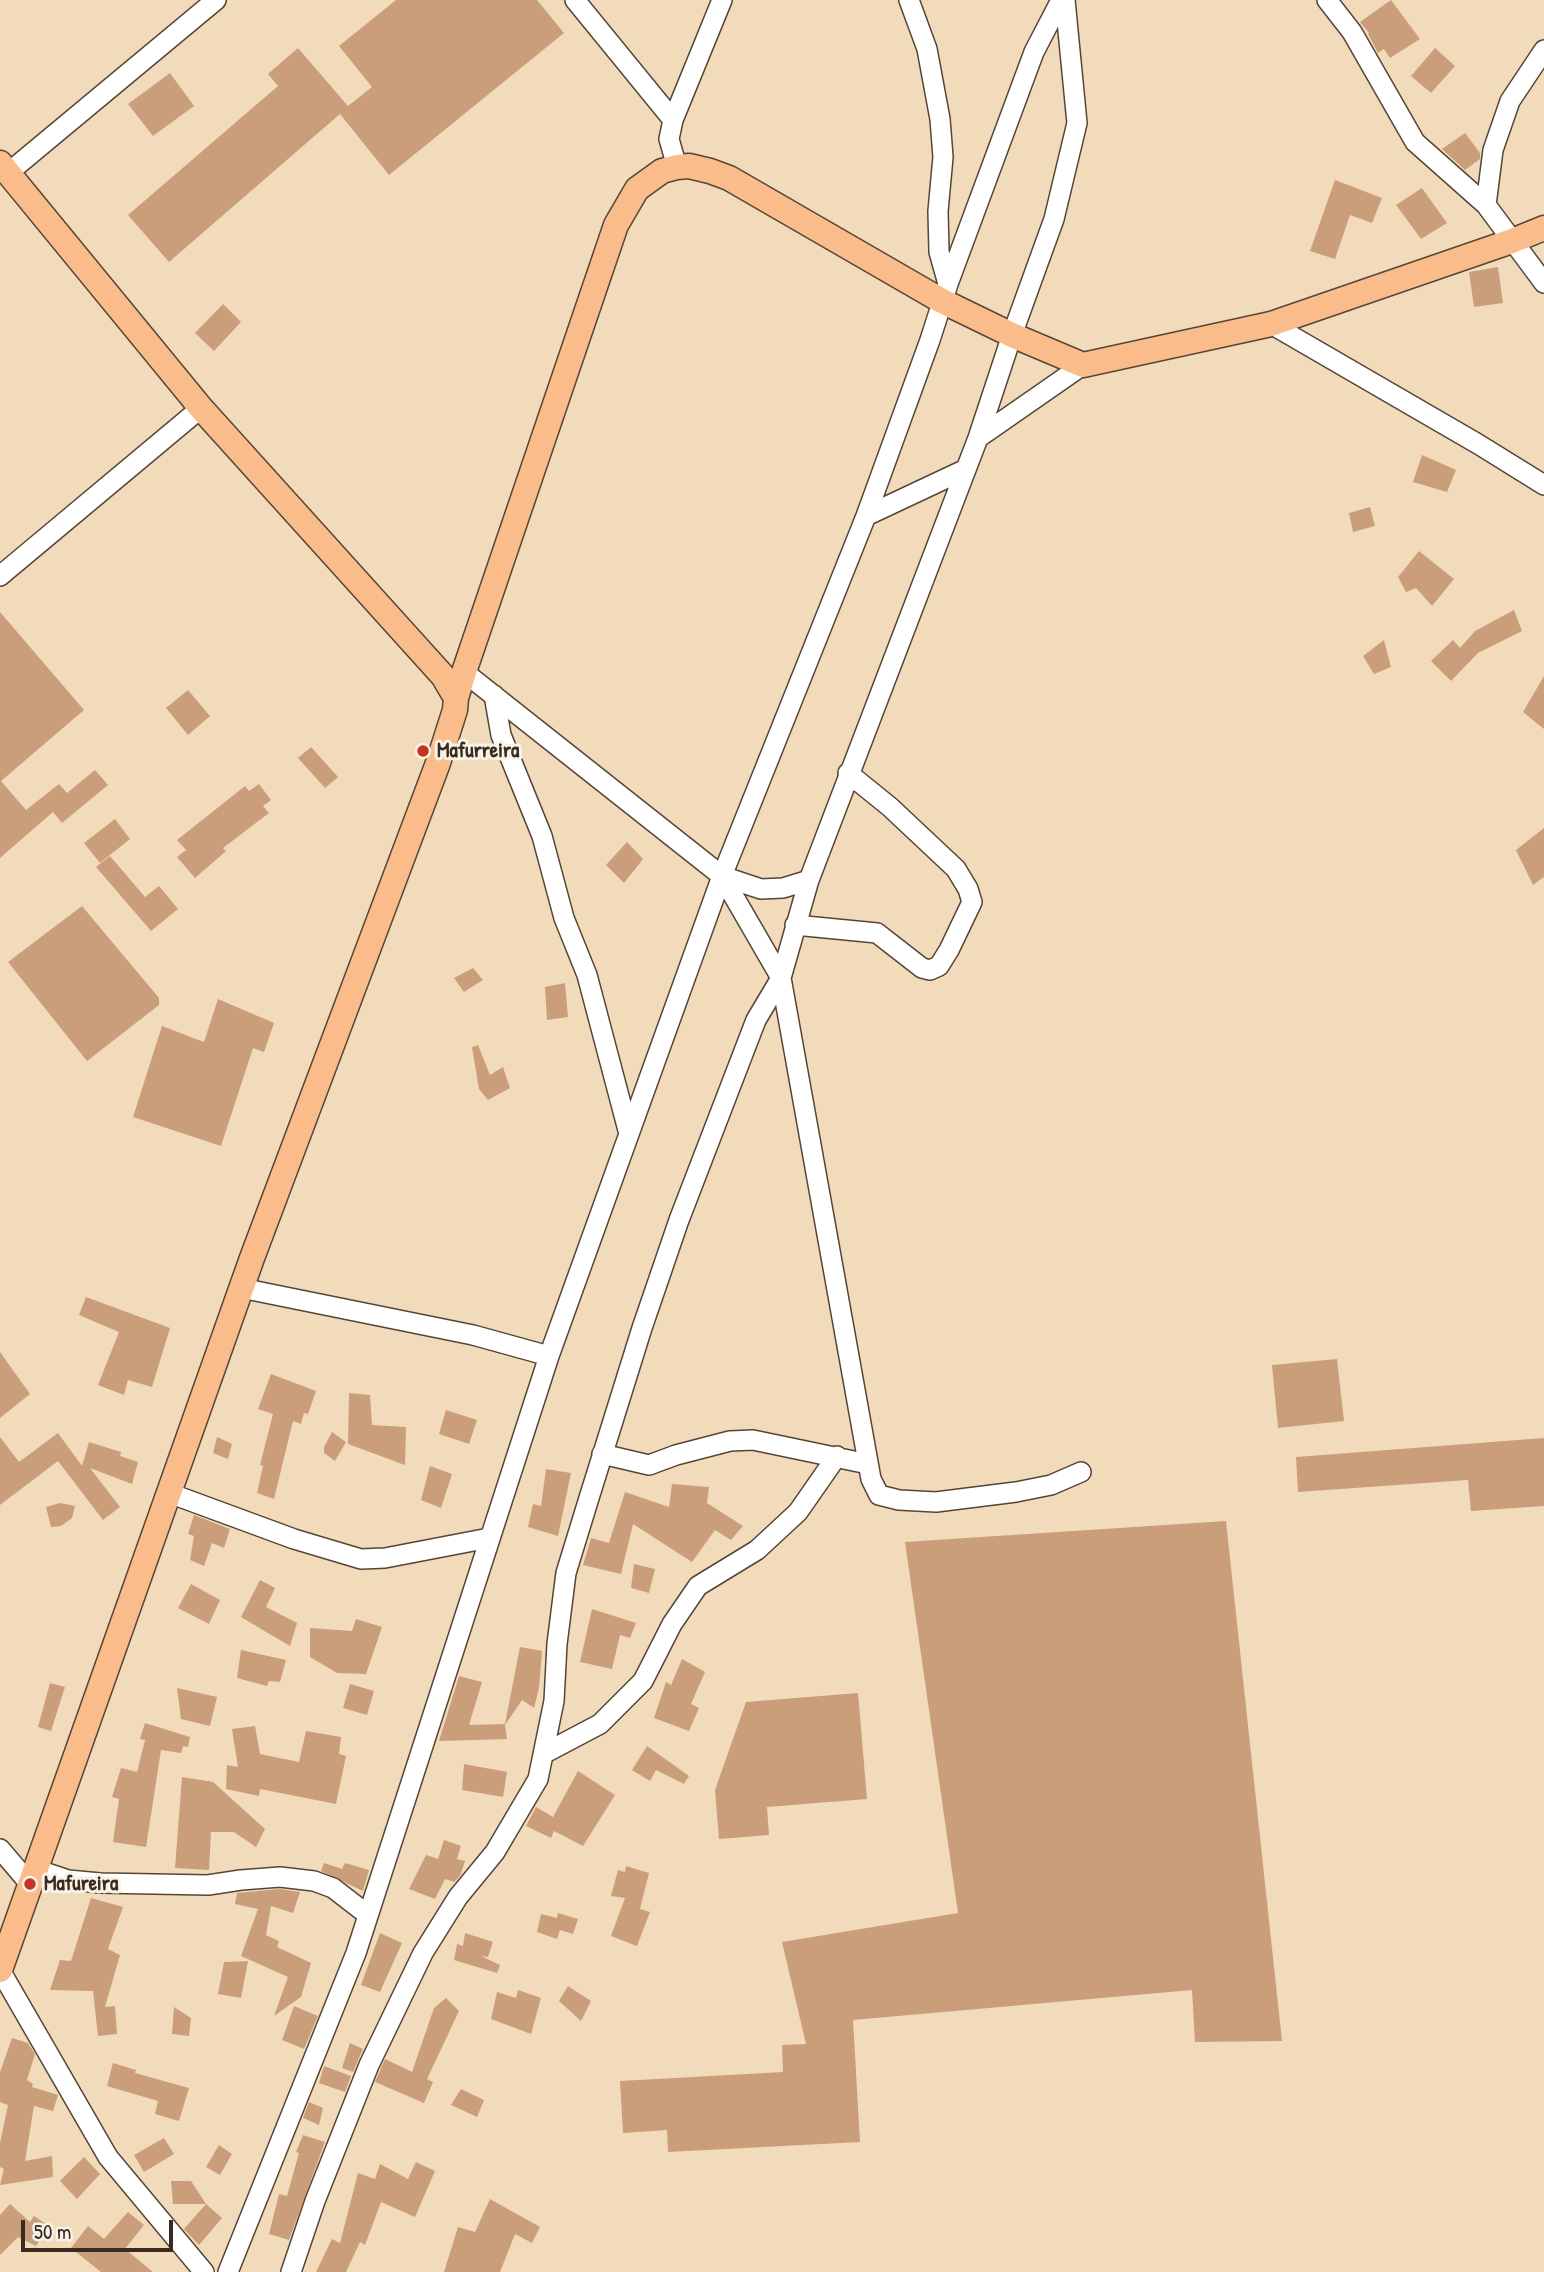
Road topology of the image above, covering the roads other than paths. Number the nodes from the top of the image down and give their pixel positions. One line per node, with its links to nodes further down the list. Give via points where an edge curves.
1 (216, 0): 10 (street)
2 (575, 0): 8 (street)
3 (722, 0): 8 (street)
4 (909, 0): 15 (street, via 927,49 940,119 939,252)
5 (1063, 0): 15 (street, via 1034,52); 17 (street, via 1077,123 1054,219)
6 (1327, 0): 11 (street, via 1352,32 1415,142)
7 (1544, 50): 11 (street, via 1510,101 1493,150)
8 (673, 120): 9 (street, via 669,139)
9 (677, 167): 15 (main road, via 729,178); 25 (main road, via 662,171 637,189 616,225)
10 (4, 168): 19 (main road)
11 (1486, 205): 13 (street)
12 (1544, 228): 13 (main road)
13 (1512, 241): 14 (street); 16 (main road)
14 (1544, 284)
15 (945, 292): 17 (main road); 23 (street)
16 (1271, 324): 18 (main road); 22 (street)
17 (1012, 335): 18 (main road); 20 (street)
18 (1083, 365): 20 (street)
19 (201, 408): 24 (street); 27 (main road, via 443,676)
20 (978, 438): 21 (street)
21 (966, 469): 23 (street); 28 (street)
22 (1544, 485)
23 (866, 516): 29 (street)
24 (0, 576)
25 (464, 672): 26 (street); 27 (main road)
26 (494, 695): 29 (street); 33 (street, via 500,735 542,836 564,918 587,975)
27 (456, 698): 34 (main road, via 438,763)
28 (848, 773): 30 (street); 31 (street, via 956,869 972,902 949,950 930,971 877,933)
29 (722, 876): 30 (street, via 761,889); 32 (street); 33 (street)
30 (809, 880): 31 (street)
31 (795, 925): 32 (street)
32 (781, 978): 36 (street, via 756,1020 679,1220); 38 (street)
33 (629, 1134): 35 (street)
34 (241, 1288): 35 (street, via 473,1335); 40 (main road)
35 (550, 1356): 41 (street)
36 (602, 1454): 37 (street, via 649,1465 730,1441 753,1440); 42 (street, via 566,1573)
37 (837, 1457): 38 (street); 42 (street, via 798,1511 757,1550 698,1586 643,1681 600,1724)
38 (868, 1464): 39 (street, via 879,1495 936,1502 1051,1485)
39 (1081, 1472)
40 (169, 1493): 41 (street, via 361,1559); 44 (main road)
41 (489, 1538): 45 (street)
42 (545, 1753): 50 (street, via 538,1779 495,1852 458,1897 423,1953 369,2065)
43 (0, 1849): 44 (street)
44 (33, 1877): 45 (street, via 208,1885 280,1877 333,1888); 46 (main road)
45 (368, 1915): 49 (street)
46 (5, 1940): 47 (main road)
47 (0, 1970): 48 (street, via 108,2157)
48 (204, 2272)
49 (228, 2272)
50 (291, 2272)

